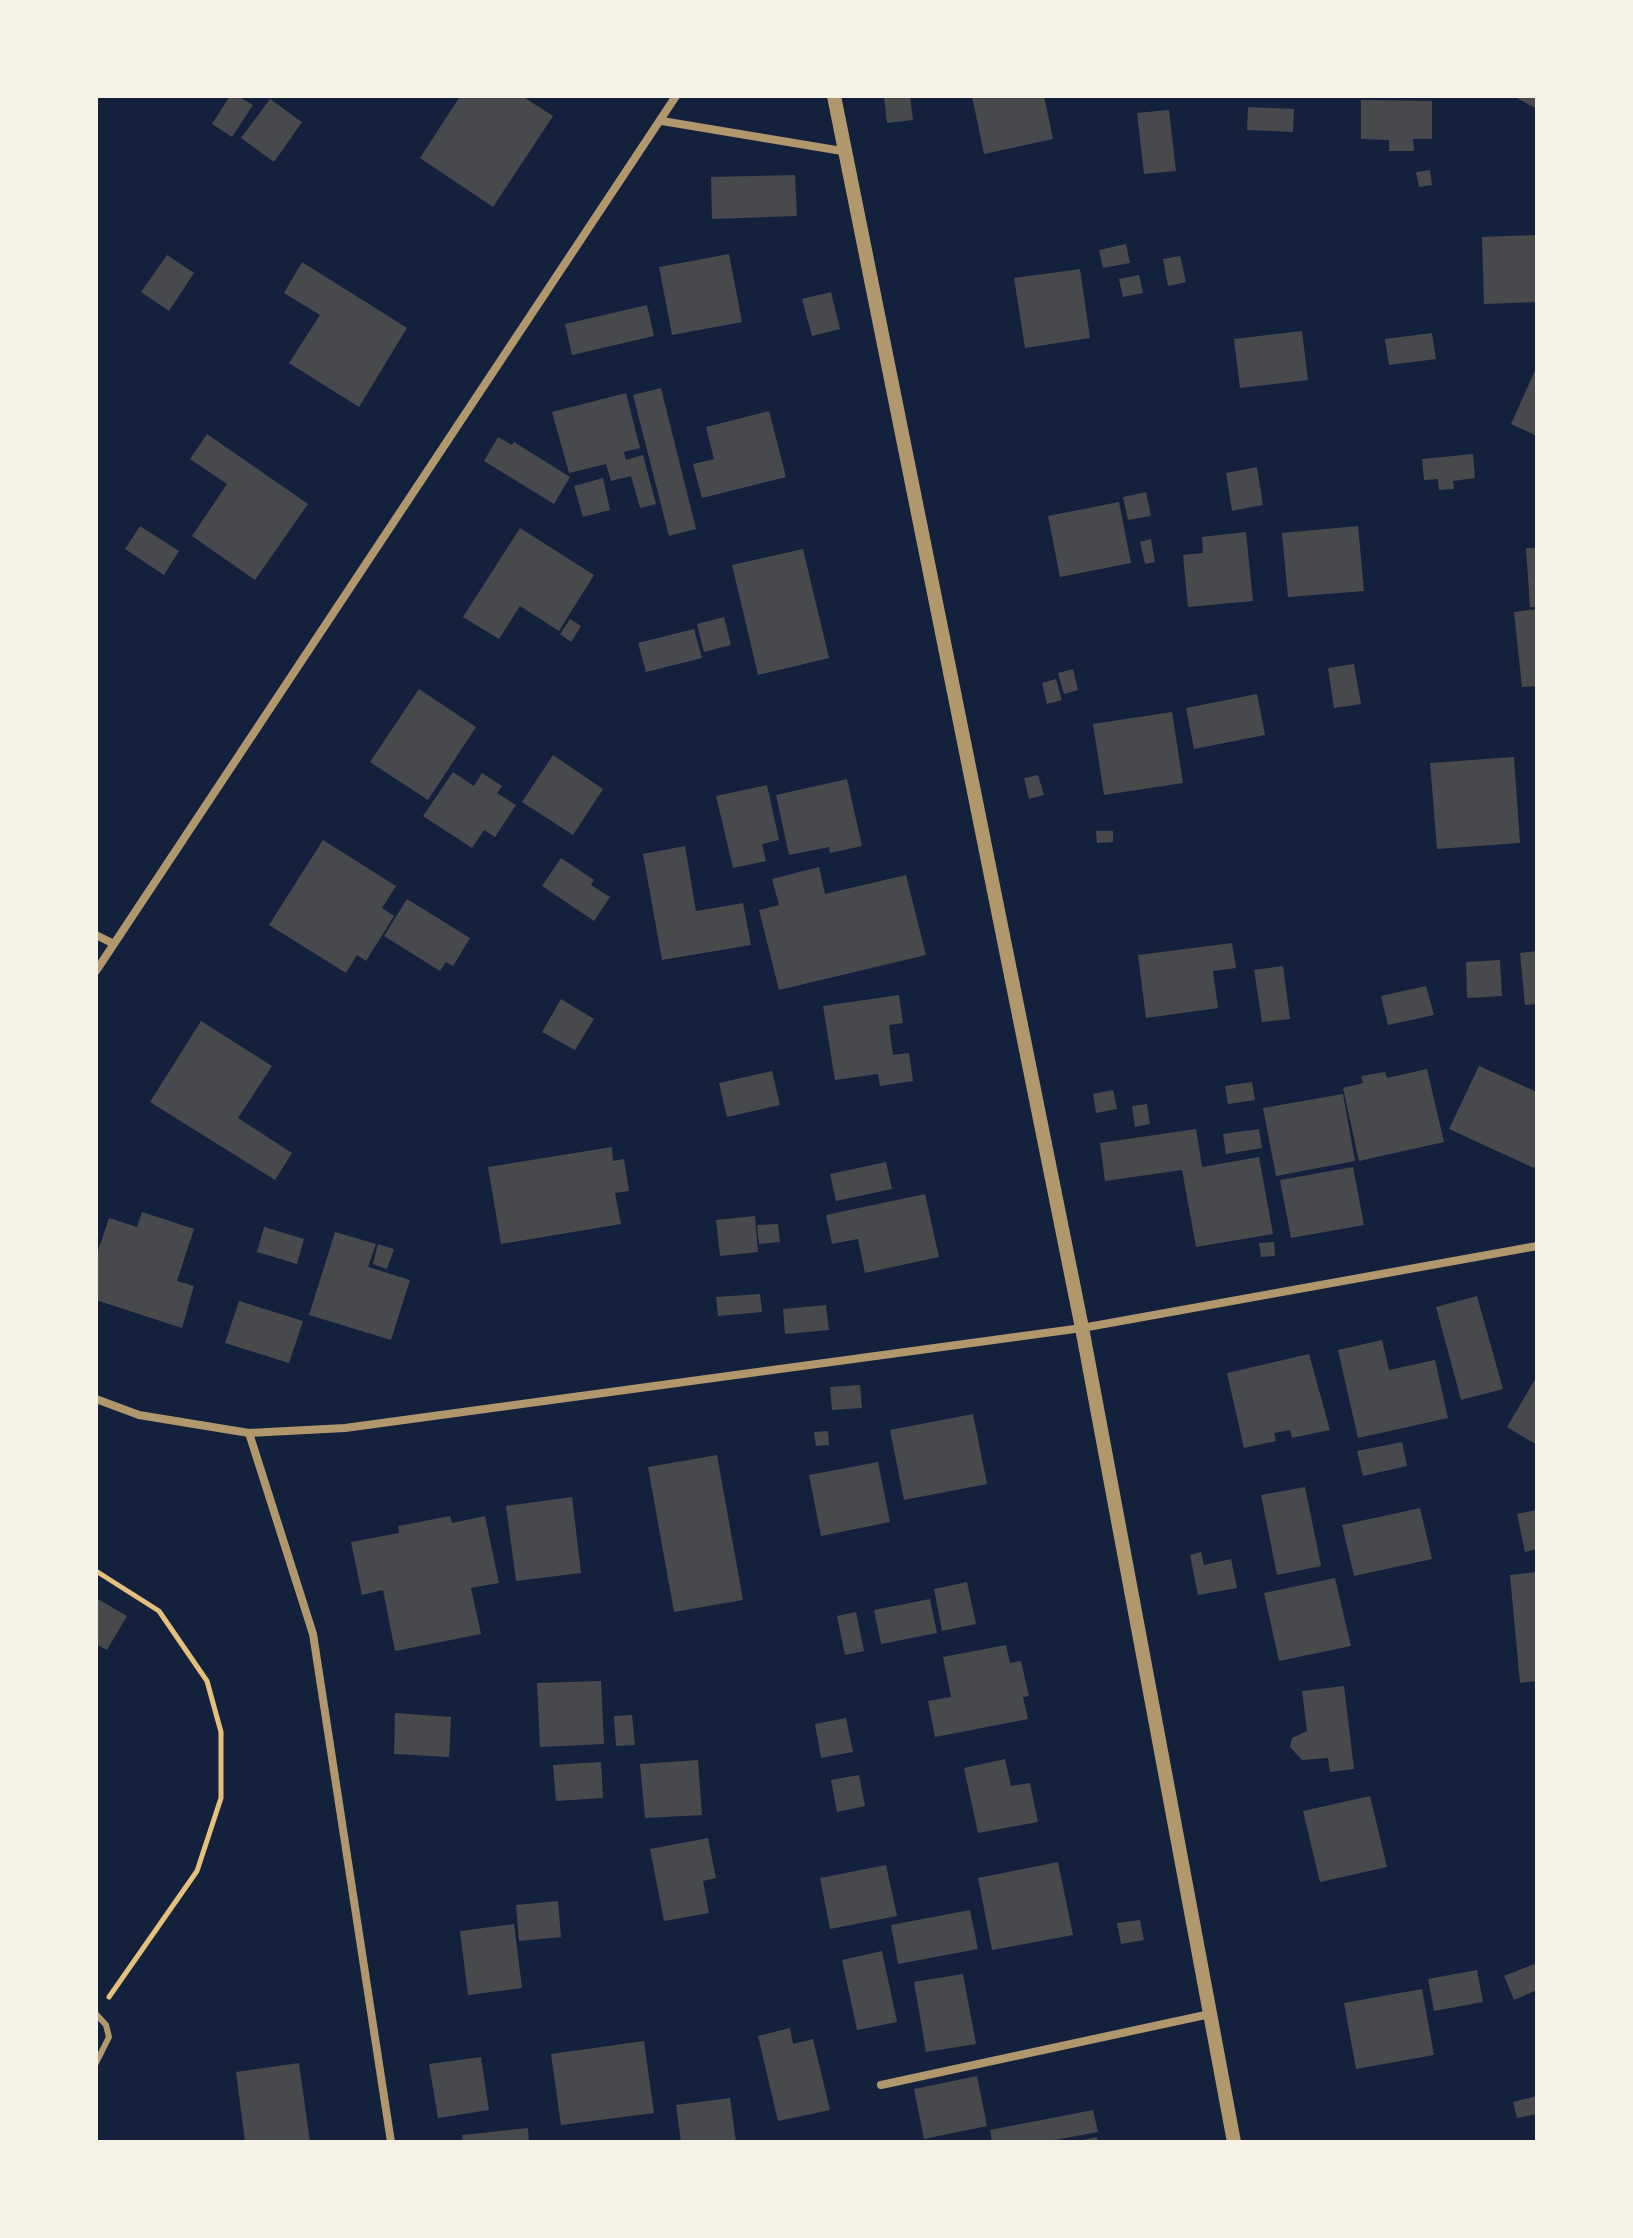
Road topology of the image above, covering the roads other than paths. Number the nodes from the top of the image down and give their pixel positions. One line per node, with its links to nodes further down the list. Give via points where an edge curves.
1 (676, 96): 3 (street)
2 (834, 96): 4 (street)
3 (662, 121): 4 (street); 6 (street)
4 (842, 151): 9 (street)
5 (96, 935): 6 (street)
6 (114, 944): 7 (street)
7 (96, 971)
8 (1537, 1246): 9 (street)
9 (1082, 1328): 11 (street, via 345,1428); 13 (street)
10 (96, 1399): 11 (street, via 139,1415)
11 (249, 1433): 16 (street, via 313,1634)
12 (96, 2014): 14 (lane, via 109,2037)
13 (1210, 2014): 15 (street); 17 (street)
14 (96, 2063)
15 (881, 2085)
16 (391, 2142)
17 (1234, 2142)

